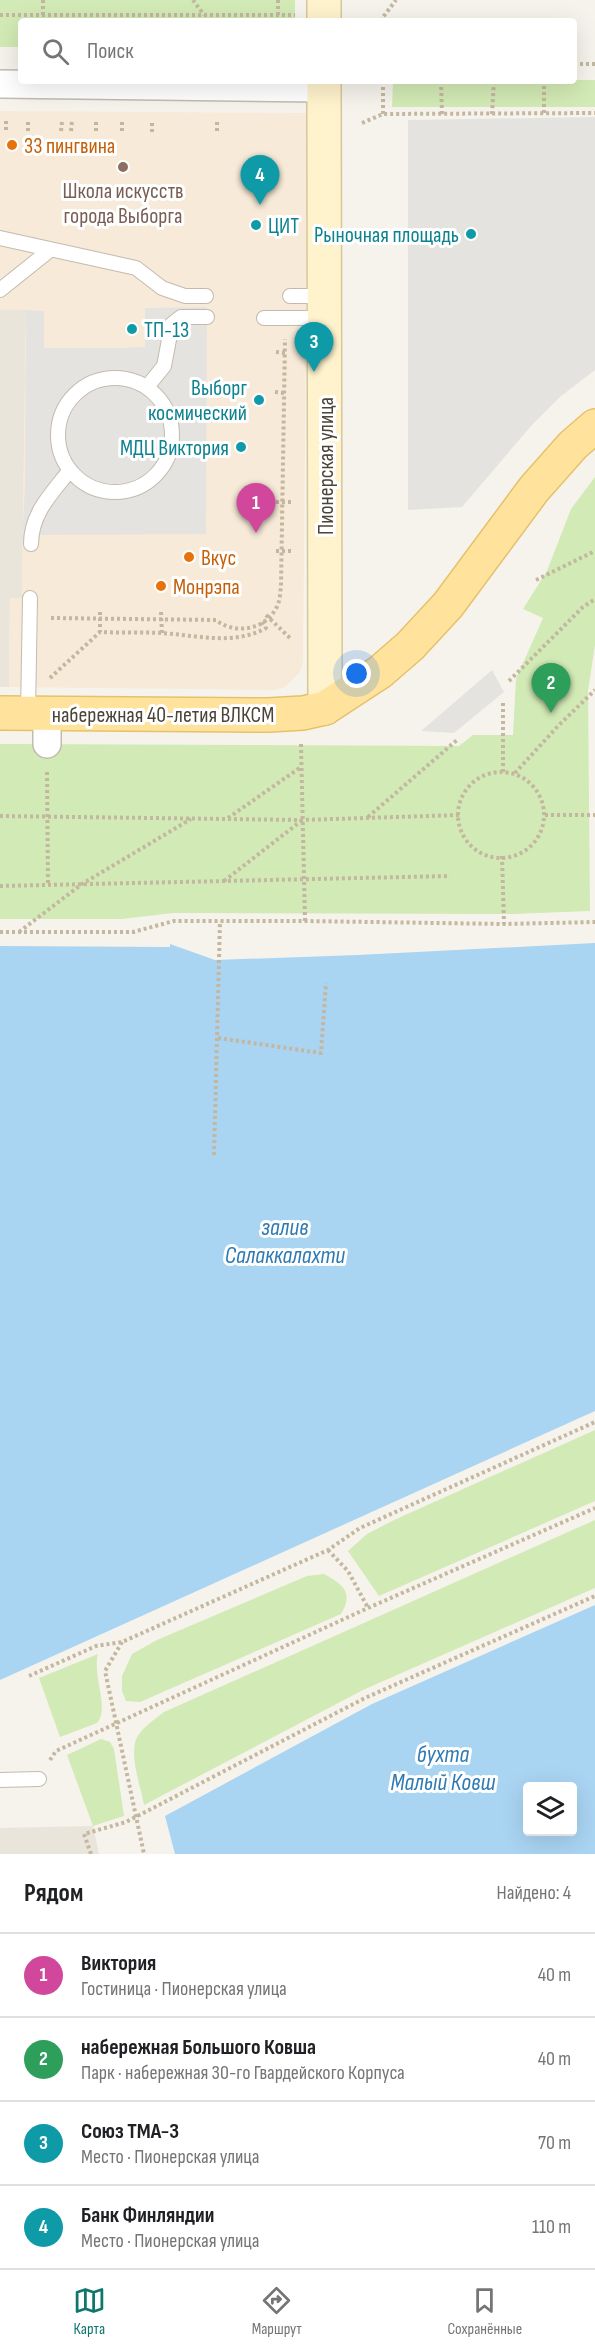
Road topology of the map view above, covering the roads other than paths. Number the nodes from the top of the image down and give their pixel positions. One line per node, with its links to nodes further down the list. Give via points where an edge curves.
1 (0, 84): 2 (street)
2 (324, 85): 8 (street, Пионерская улица)
3 (0, 238): 4 (lane)
4 (50, 250): 5 (lane); 6 (lane, via 136,268 162,288 185,296)
5 (0, 290)
6 (207, 296)
7 (290, 296): 8 (lane)
8 (325, 307): 10 (lane); 16 (street, Пионерская улица)
9 (207, 317): 11 (lane, via 181,317 172,324 164,366)
10 (264, 318)
11 (147, 387): 13 (lane, via 127,379 100,380 74,395 59,421 58,444); 13 (lane, via 163,402 170,419 172,443 162,469 142,485 122,492 92,487)
12 (595, 426): 16 (main road, via 534,489 448,605 410,646 380,672)
13 (70, 470): 14 (lane, via 36,514)
14 (31, 544)
15 (30, 598): 17 (lane)
16 (325, 708): 17 (main road, набережная 40-летия ВЛКСМ, via 268,715)
17 (33, 713)
18 (39, 1779): 19 (lane)
19 (0, 1780)

